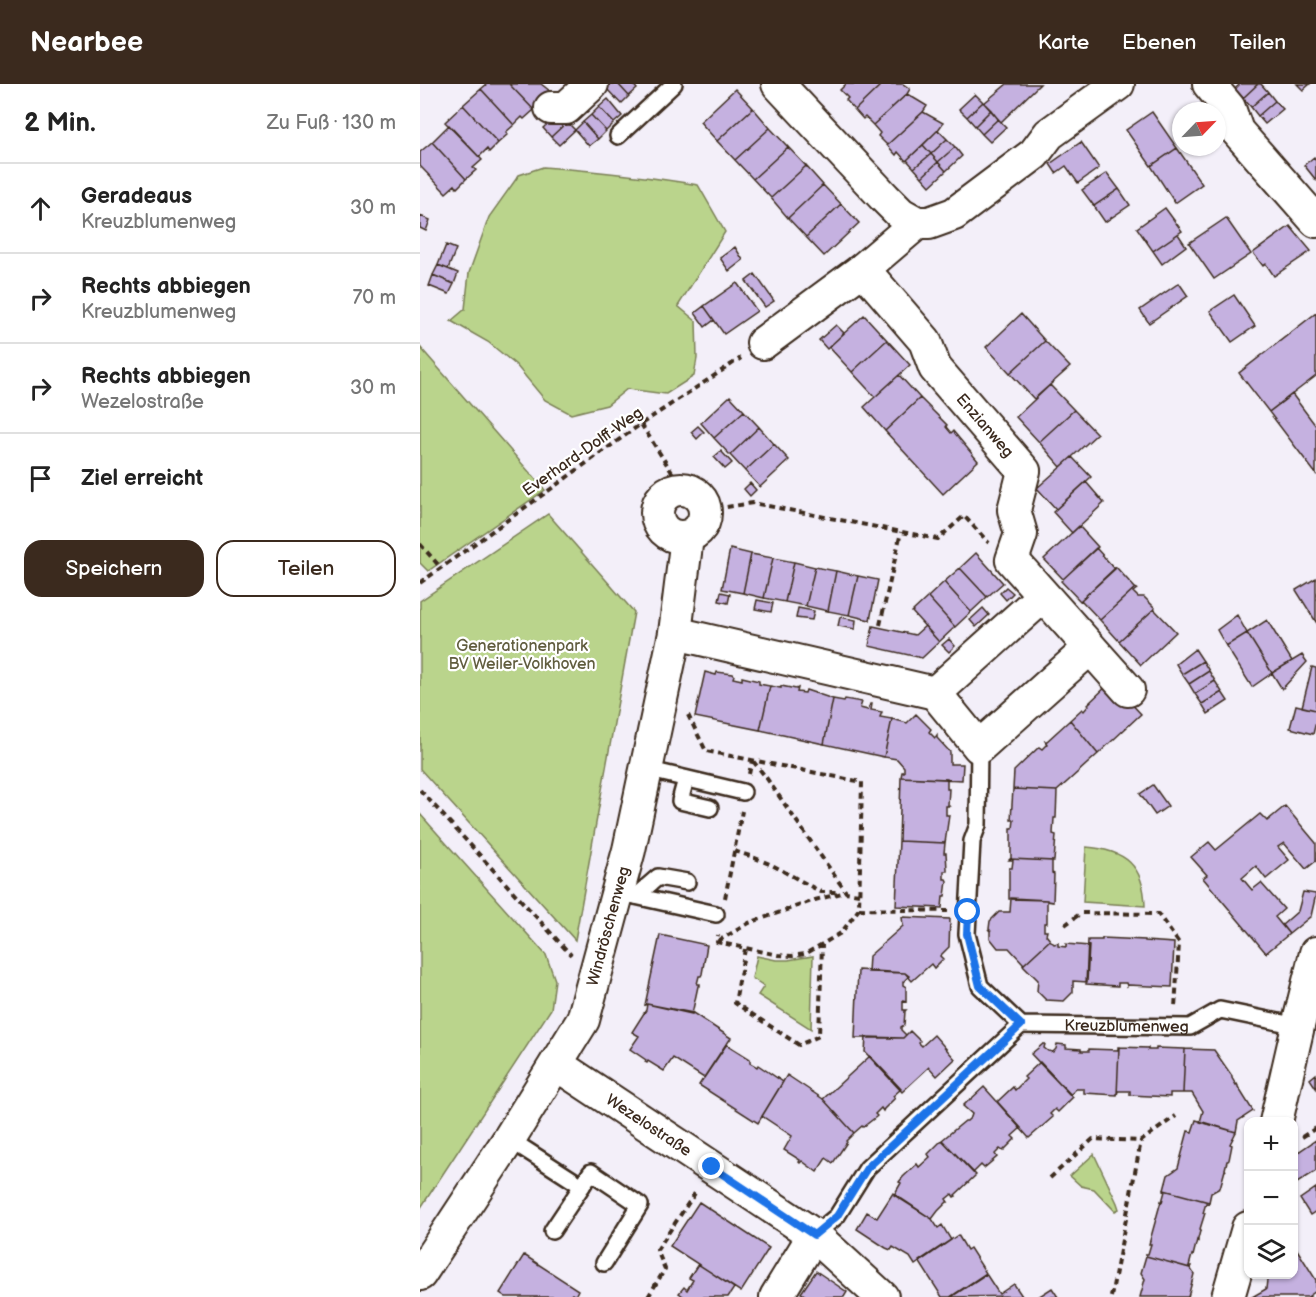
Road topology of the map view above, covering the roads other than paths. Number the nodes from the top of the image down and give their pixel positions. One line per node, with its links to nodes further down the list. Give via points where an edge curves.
1 (592, 84): 6 (street, via 566,108)
2 (674, 84): 7 (lane)
3 (778, 84): 9 (street, via 901,214)
4 (1118, 84): 9 (street, via 1049,134 1034,154 954,214)
5 (1209, 84): 8 (street, via 1228,108 1237,130)
6 (551, 108)
7 (618, 136)
8 (1316, 221)
9 (917, 223): 10 (street)
10 (863, 269): 11 (street); 13 (street, Enzianweg, via 925,341 935,368 1024,471 1014,510 1021,534 1012,560)
11 (763, 343)
12 (687, 537): 12 (street, via 705,519 703,502 692,491 671,490 657,505 659,525 666,533); 14 (street, Windröschenweg)
13 (1043, 596): 15 (street); 17 (street)
14 (675, 633): 17 (street); 19 (street, Windröschenweg)
15 (1090, 648): 16 (street); 18 (street)
16 (1128, 690)
17 (934, 693): 18 (street)
18 (979, 747): 27 (lane, via 978,825 972,841 967,934 980,986)
19 (646, 769): 20 (lane); 24 (street, Windröschenweg, via 629,850)
20 (686, 779): 21 (lane); 22 (lane, via 680,801)
21 (744, 794)
22 (710, 808)
23 (687, 882): 24 (lane, via 658,878)
24 (626, 894): 25 (lane); 29 (street, Windröschenweg, via 583,1020)
25 (716, 914)
26 (1316, 953): 28 (street)
27 (1021, 1025): 28 (lane, Kreuzblumenweg, via 1190,1027 1220,1010); 34 (lane, via 867,1168 837,1216)
28 (1298, 1026): 30 (street)
29 (556, 1064): 31 (street, Windröschenweg); 34 (street, Wezelostraße)
30 (1289, 1117)
31 (509, 1139): 32 (lane); 37 (street, Windröschenweg)
32 (582, 1186): 33 (lane); 36 (lane, via 591,1172 640,1205)
33 (552, 1231)
34 (814, 1235): 38 (street); 39 (street, Wezelostraße)
35 (1244, 1242): 40 (street)
36 (604, 1263)
37 (420, 1274)
38 (776, 1297)
39 (882, 1297)
40 (1228, 1297)

